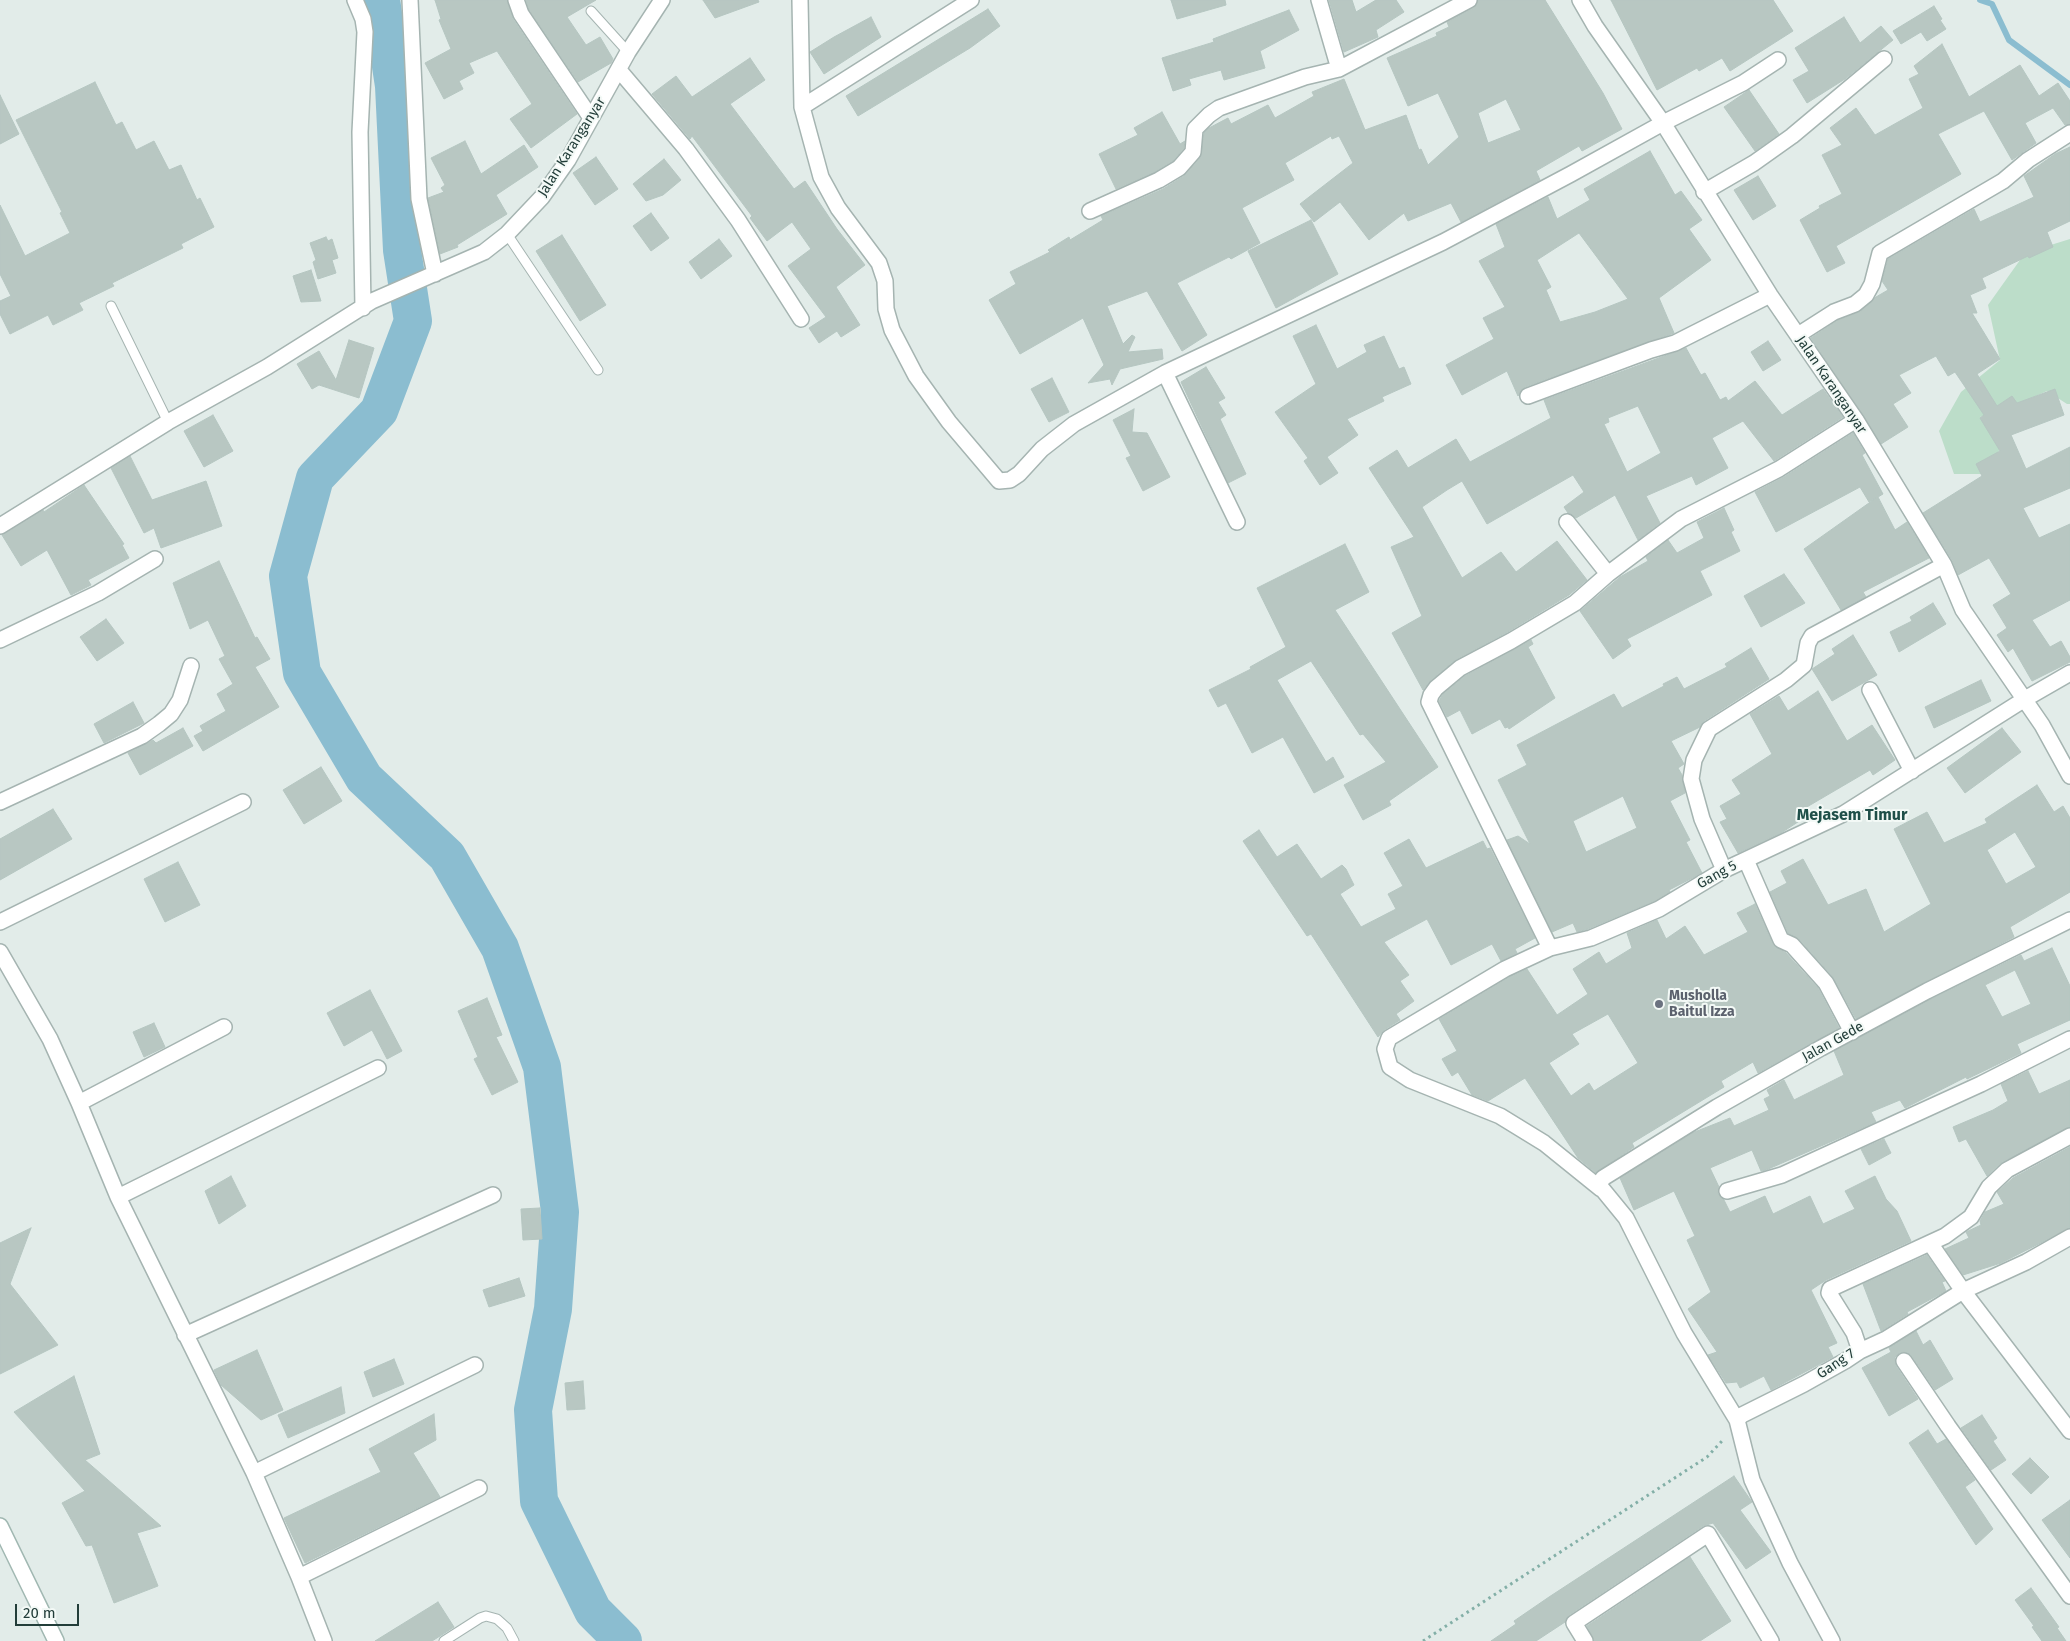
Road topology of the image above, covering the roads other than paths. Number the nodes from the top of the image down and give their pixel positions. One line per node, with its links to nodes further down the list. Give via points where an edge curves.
1 (354, 0): 25 (street, via 365,32 360,132)
2 (410, 0): 23 (street, via 418,199)
3 (516, 0): 17 (street, via 521,14)
4 (662, 0): 11 (street, Jalan Karanganyar)
5 (800, 0): 16 (street)
6 (971, 0): 16 (street)
7 (1319, 0): 14 (street)
8 (1469, 0): 14 (street)
9 (1580, 0): 18 (street, Jalan Karanganyar)
10 (591, 11): 11 (lane)
11 (628, 52): 15 (street, Jalan Karanganyar)
12 (1884, 59): 20 (street, via 1792,136)
13 (1778, 60): 18 (street, via 1743,83)
14 (1339, 69): 21 (street, via 1305,77 1219,108 1196,129 1193,152 1179,168 1160,180)
15 (619, 70): 17 (street, Jalan Karanganyar); 27 (street, via 686,149 738,220)
16 (802, 107): 30 (street, via 824,185 880,263 886,282 886,309 892,330 912,368 950,422 999,480 1010,480 1019,474 1042,449 1074,424)
17 (592, 118): 22 (street, Jalan Karanganyar, via 542,197)
18 (1662, 123): 20 (street, Jalan Karanganyar); 30 (street, via 1442,242)
19 (2070, 133): 28 (street, via 2028,160 2003,181 1880,253 1876,274 1866,295)
20 (1704, 192): 24 (street, Jalan Karanganyar)
21 (1090, 211)
22 (508, 234): 23 (street, Jalan Karanganyar, via 484,252); 29 (lane)
23 (429, 276): 25 (street, Jalan Karanganyar)
24 (1770, 295): 28 (street, Jalan Karanganyar); 31 (street, via 1675,343)
25 (368, 304): 33 (street, Jalan Karanganyar, via 267,367)
26 (111, 306): 33 (lane)
27 (801, 319)
28 (1798, 335): 32 (street, Jalan Karanganyar)
29 (598, 370)
30 (1165, 373): 34 (street)
31 (1528, 396)
32 (1856, 420): 38 (street, Jalan Karanganyar); 39 (street, via 1779,469 1681,519)
33 (168, 422): 36 (street, Jalan Karanganyar)
34 (1236, 522)
35 (1567, 522): 39 (street)
36 (0, 526)
37 (155, 559): 40 (street, via 98,593)
38 (1944, 566): 44 (street, Jalan Karanganyar, via 1963,610); 50 (street, via 1812,636 1804,665 1709,729 1694,760 1692,779 1702,819)
39 (1608, 574): 53 (street, via 1575,602 1460,668 1436,688 1429,702)
40 (0, 640)
41 (191, 666): 47 (street, via 180,700 159,724 142,736)
42 (2070, 673): 44 (street, Gang 5)
43 (1870, 690): 45 (street)
44 (2025, 698): 45 (street, Gang 5); 46 (street, Jalan Karanganyar)
45 (1912, 771): 49 (street, Gang 5, via 1843,814)
46 (2070, 776)
47 (0, 802)
48 (243, 802): 52 (street)
49 (1746, 860): 50 (street, Gang 5); 56 (street, via 1781,940 1792,945 1826,983)
50 (1724, 870): 53 (street, Gang 5, via 1659,909 1591,938)
51 (2070, 920): 56 (street, Jalan Gede)
52 (0, 922)
53 (1550, 948): 61 (street, Gang 5, via 1505,969 1400,1031 1389,1038 1385,1049 1390,1067 1410,1080 1500,1116)
54 (0, 952): 59 (street, via 50,1039)
55 (224, 1026): 59 (street)
56 (1852, 1032): 61 (street, Jalan Gede, via 1717,1107)
57 (2070, 1039): 62 (street, via 1981,1084 1790,1171)
58 (378, 1068): 64 (street)
59 (79, 1102): 64 (street)
60 (2070, 1136): 66 (street, Gang 7, via 2007,1170 1989,1187 1971,1217 1946,1236)
61 (1602, 1184): 72 (street, via 1626,1218 1684,1333)
62 (1728, 1192)
63 (493, 1195): 68 (street)
64 (118, 1197): 68 (street)
65 (2070, 1237): 67 (street)
66 (1930, 1243): 67 (street); 69 (street, Gang 7, via 1830,1289)
67 (1964, 1291): 69 (street, via 1886,1339); 73 (street)
68 (186, 1336): 74 (street)
69 (1860, 1351): 72 (street, Gang 7, via 1742,1415)
70 (1904, 1361): 78 (street)
71 (475, 1365): 74 (street)
72 (1737, 1422): 85 (street, via 1752,1480 1790,1563)
73 (2070, 1431)
74 (254, 1474): 77 (street)
75 (479, 1488): 77 (street)
76 (0, 1526): 79 (street)
77 (299, 1577): 80 (street)
78 (2070, 1596)
79 (56, 1641)
80 (324, 1641)
81 (444, 1641): 82 (lane, via 486,1616 507,1628)
82 (514, 1641)
83 (1585, 1641): 84 (street, via 1571,1618 1708,1534)
84 (1771, 1641)
85 (1832, 1641)

